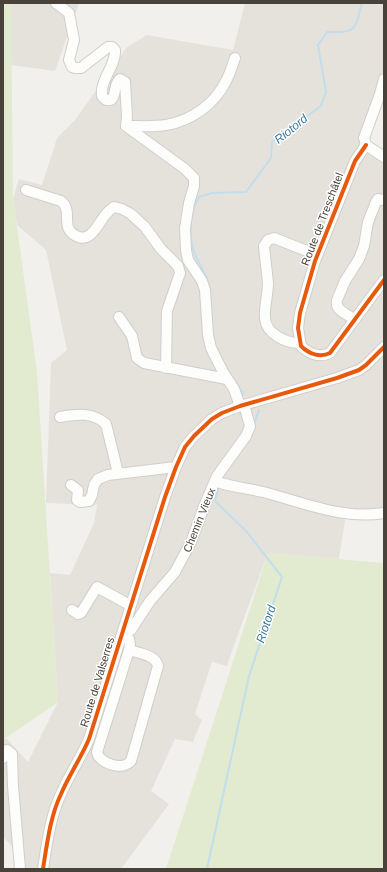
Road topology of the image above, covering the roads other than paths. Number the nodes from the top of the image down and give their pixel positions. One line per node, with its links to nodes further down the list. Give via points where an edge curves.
1 (56, 3): 4 (street, via 69,13 74,40 69,60 72,66 81,68 108,47 115,50 116,56 103,86 102,96 106,100 111,100 114,98 117,82 120,78 124,82)
2 (235, 58): 4 (street, via 219,93 193,116 166,125)
3 (384, 79): 5 (street, Route de Treschâtel, via 364,138)
4 (126, 126): 16 (street, Chemin Vieux, via 194,178 185,228 186,250 188,260 205,290 211,348)
5 (366, 145): 6 (street); 9 (street, Route de Treschâtel, via 355,161)
6 (384, 157)
7 (26, 190): 15 (street, via 65,204 68,229 79,237 92,234 108,211 114,207 122,209 145,227 160,249 178,266 180,273 167,311)
8 (384, 200): 11 (street, via 378,199 376,202 359,259 345,281 336,303 339,309)
9 (317, 255): 13 (street, Route de Treschâtel, via 300,313); 13 (street, via 274,238 268,240 264,246 268,282 265,319 272,331 285,342)
10 (384, 280): 13 (street, via 330,353 313,355)
11 (349, 316)
12 (119, 317): 15 (street, via 132,336 137,358 144,363)
13 (299, 343)
14 (384, 347): 17 (street, Route de Valserres, via 359,370)
15 (166, 368): 16 (street)
16 (227, 379): 17 (street, Chemin Vieux)
17 (242, 405): 19 (street, Route de Valserres, via 222,413 202,428 185,447); 21 (street, Chemin Vieux, via 250,426)
18 (60, 417): 20 (street, via 77,414 95,416 102,420 106,424)
19 (176, 467): 20 (street); 24 (street, Route de Valserres)
20 (118, 473): 22 (street, via 98,478 89,501 77,500 78,490)
21 (218, 482): 23 (street, via 333,512 375,515); 26 (street, Chemin Vieux, via 175,572)
22 (71, 485)
23 (384, 513)
24 (130, 605): 25 (street, via 97,587 81,613); 26 (street, Route de Valserres)
25 (72, 610)
26 (126, 633): 27 (street); 30 (street, Route de Valserres, via 80,759 55,807)
27 (129, 650): 27 (street, via 97,752 99,758 105,762 122,766 131,761 158,666 152,658)
28 (3, 758): 29 (street, via 7,750 10,752)
29 (20, 869)
30 (43, 869)

